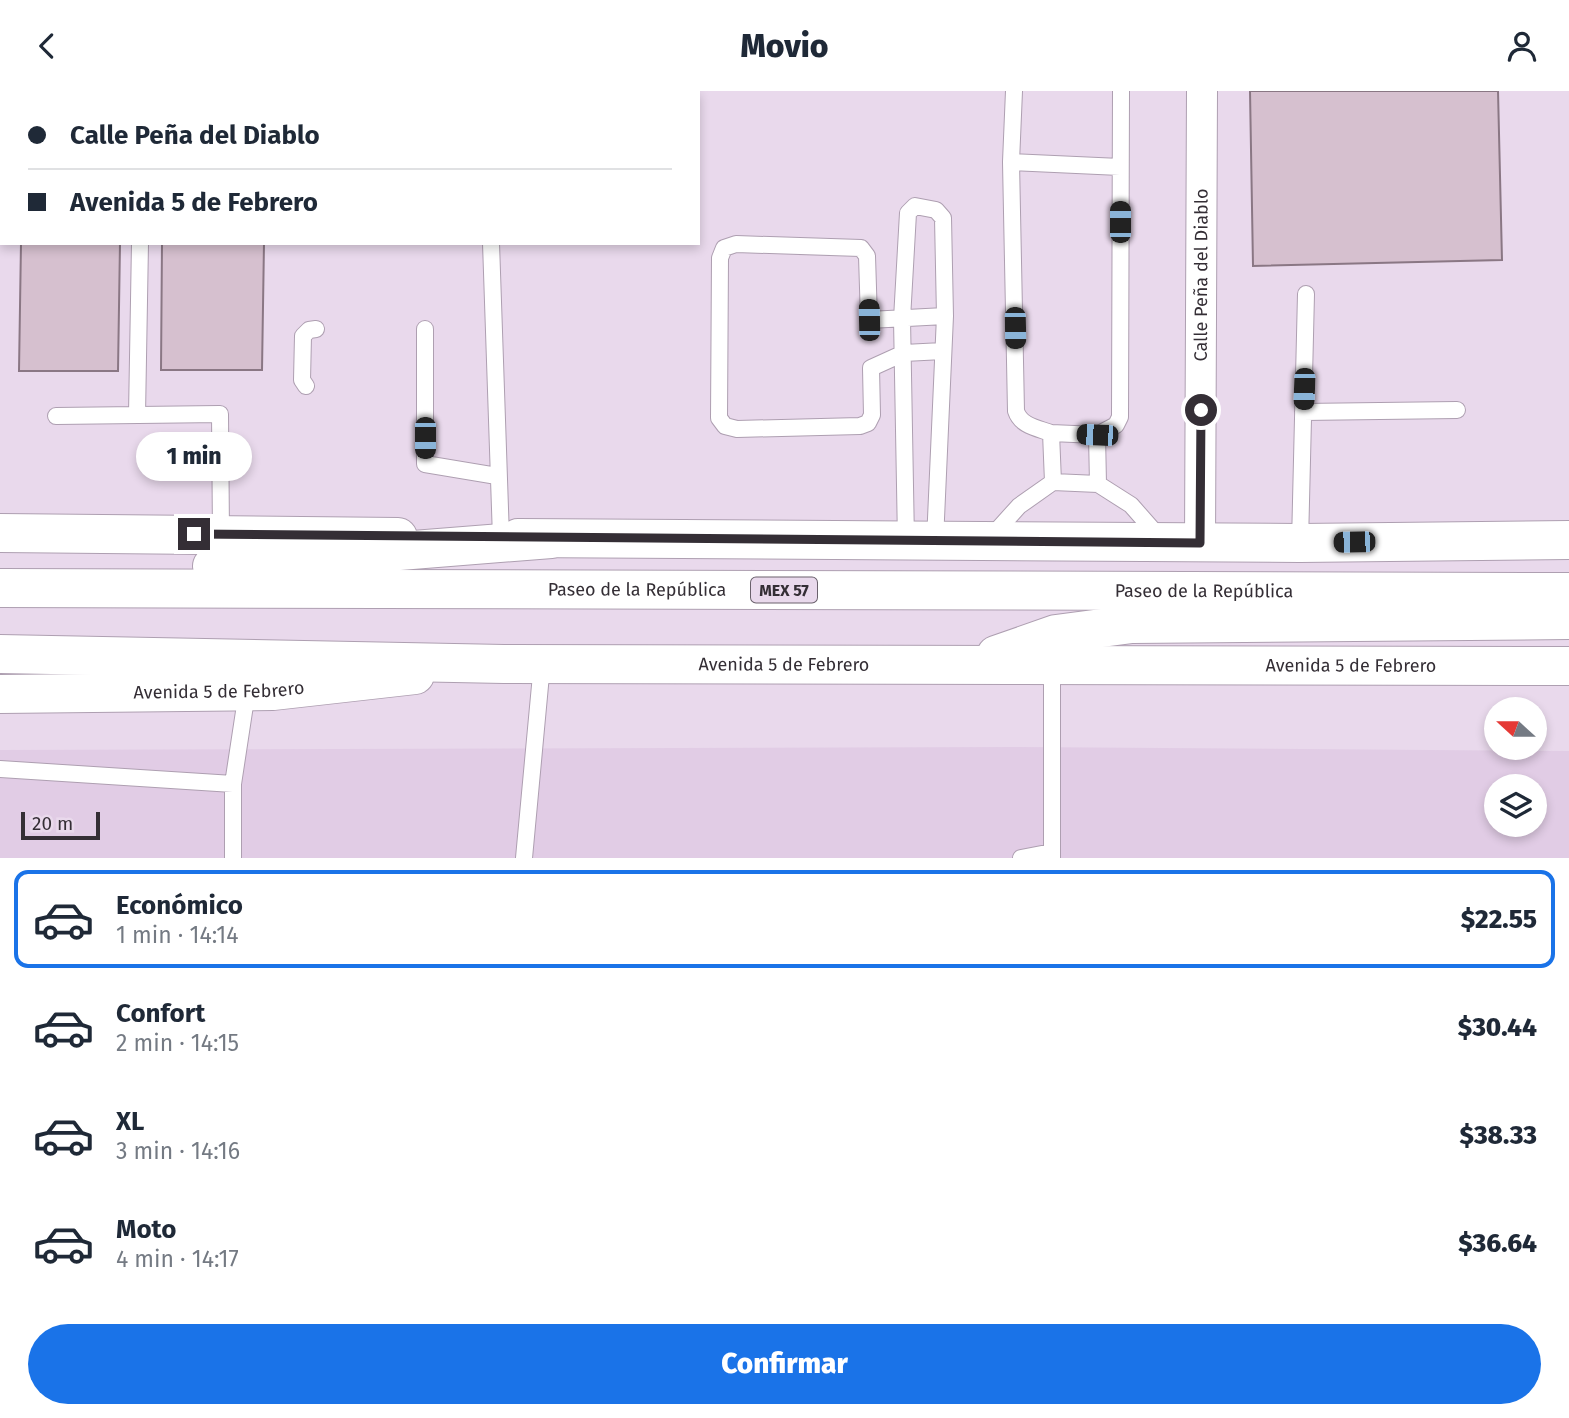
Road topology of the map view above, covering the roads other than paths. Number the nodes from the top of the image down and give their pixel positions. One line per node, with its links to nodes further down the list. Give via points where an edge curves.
1 (1014, 91): 4 (lane)
2 (1121, 91): 5 (lane)
3 (1202, 91): 32 (street, Calle Peña del Diablo)
4 (1011, 162): 5 (lane); 20 (lane, via 1016,411 1025,423)
5 (1120, 167): 21 (lane, via 1120,417 1116,425)
6 (140, 245): 18 (lane)
7 (491, 245): 22 (lane)
8 (1306, 294): 17 (lane)
9 (945, 316): 10 (lane); 10 (lane, via 943,218 936,210 915,206 908,213); 13 (lane)
10 (902, 319): 14 (lane); 14 (lane, via 869,320 867,257 861,248 736,244 724,248 720,258 719,418 725,426 737,429 860,426 872,415 871,368)
11 (316, 329): 15 (lane, via 303,336 302,380)
12 (425, 329): 22 (lane, via 425,464)
13 (943, 351): 14 (lane); 30 (lane)
14 (904, 353): 30 (lane)
15 (306, 386)
16 (1457, 410): 17 (lane)
17 (1303, 412): 33 (lane)
18 (137, 415): 19 (lane); 26 (lane, via 220,414)
19 (56, 416)
20 (1051, 433): 21 (lane); 23 (lane)
21 (1097, 435): 24 (lane)
22 (497, 476): 27 (lane)
23 (1053, 482): 24 (lane); 31 (lane, via 1019,506)
24 (1098, 484): 32 (lane)
25 (0, 533): 26 (main road)
26 (221, 535): 27 (main road)
27 (501, 538): 28 (main road)
28 (551, 539): 30 (main road); 34 (main road)
29 (1569, 540): 33 (main road)
30 (921, 541): 31 (main road)
31 (987, 542): 32 (main road)
32 (1182, 543): 33 (main road)
33 (1300, 543)
34 (0, 585): 35 (main road, Paseo de la República / MEX 57)
35 (1569, 592)
36 (1569, 620): 41 (main road, via 1132,624 1056,634)
37 (0, 654): 38 (main road)
38 (504, 664): 39 (main road, Avenida 5 de Febrero); 43 (main road, Avenida 5 de Febrero)
39 (542, 664): 41 (main road, Avenida 5 de Febrero); 49 (lane)
40 (1052, 665): 41 (main road, Avenida 5 de Febrero); 42 (main road, Avenida 5 de Febrero); 47 (lane)
41 (964, 666)
42 (1569, 666)
43 (247, 691): 44 (main road, Avenida 5 de Febrero); 46 (lane)
44 (0, 694)
45 (0, 769): 46 (lane)
46 (233, 784): 48 (lane)
47 (1052, 855): 50 (lane)
48 (233, 858)
49 (524, 858)
50 (1021, 858)

